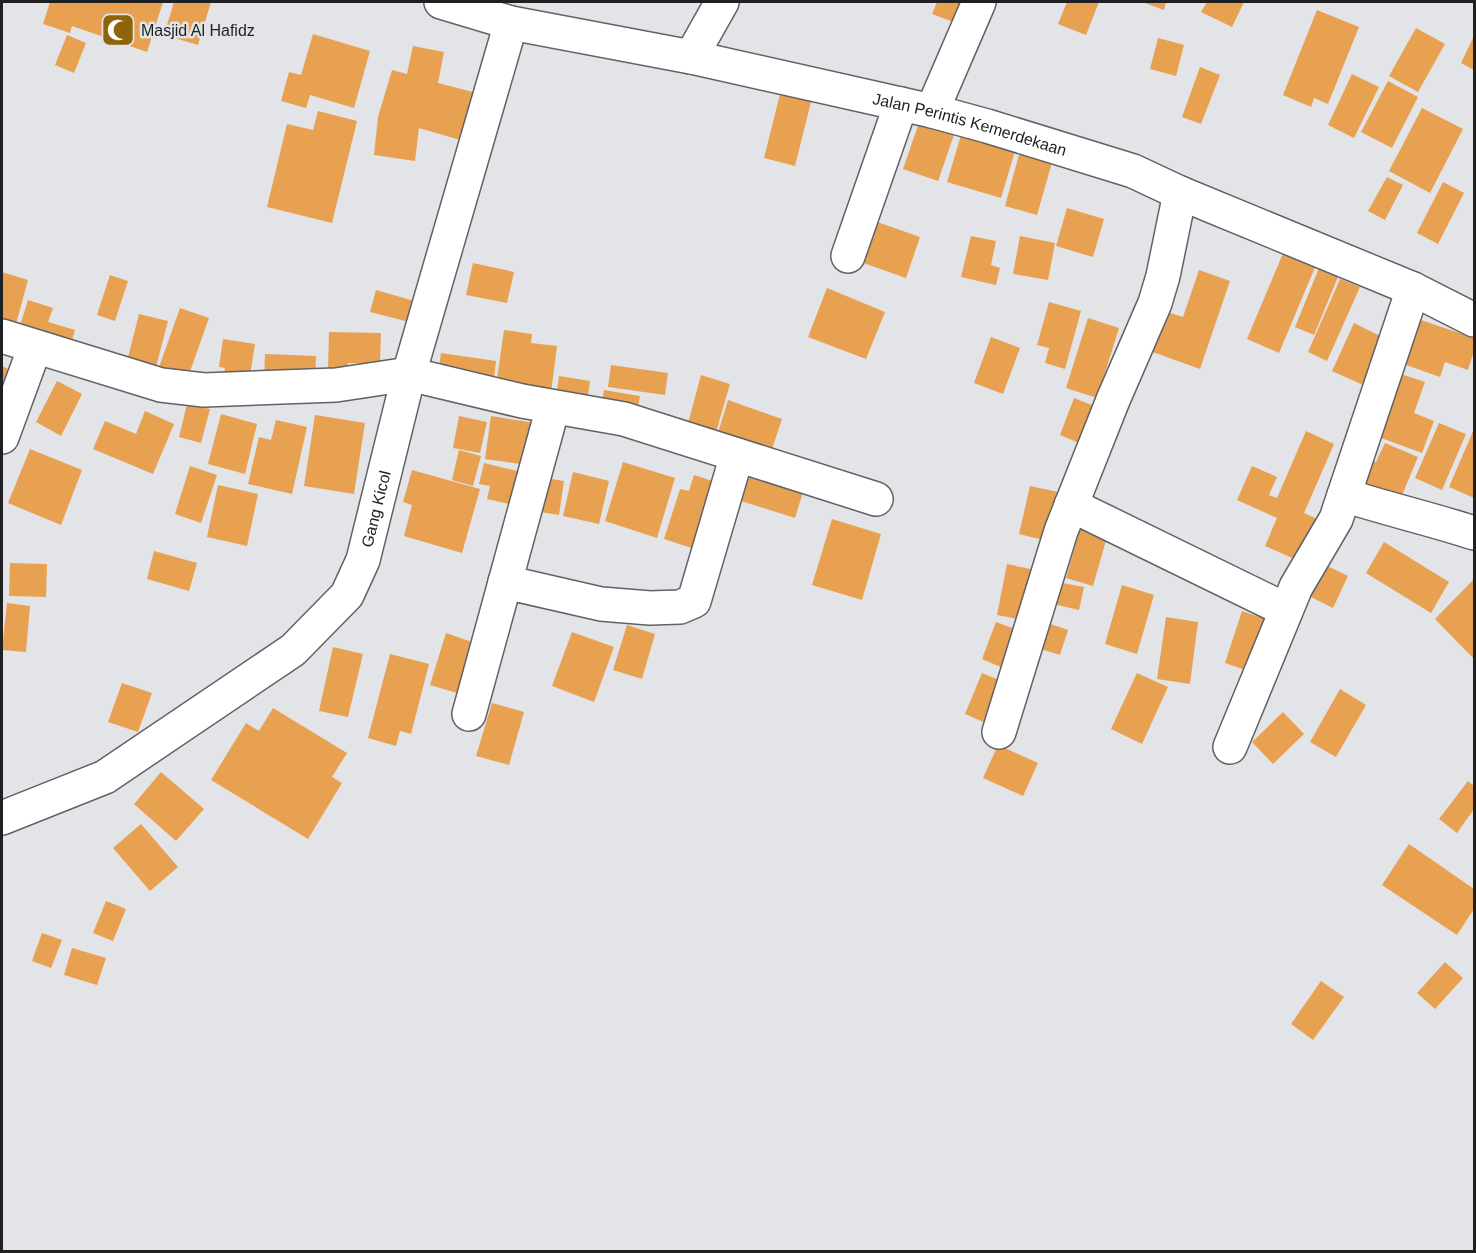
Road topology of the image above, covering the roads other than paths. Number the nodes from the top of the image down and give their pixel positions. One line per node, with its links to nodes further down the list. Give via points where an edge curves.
1 (441, 2): 4 (street, Jalan Perintis Kemerdekaan)
2 (722, 2): 5 (street)
3 (979, 2): 7 (street)
4 (511, 23): 5 (street, Jalan Perintis Kemerdekaan); 14 (street, Gang Kicol)
5 (691, 57): 6 (street, Jalan Perintis Kemerdekaan)
6 (901, 104): 7 (street, Jalan Perintis Kemerdekaan); 9 (street)
7 (932, 111): 8 (street, Jalan Perintis Kemerdekaan, via 1133,171)
8 (1180, 193): 10 (street, Jalan Perintis Kemerdekaan); 20 (street, via 1155,303)
9 (848, 256)
10 (1413, 290): 11 (street, Jalan Perintis Kemerdekaan); 18 (street)
11 (1473, 316)
12 (2, 336): 13 (street)
13 (35, 347): 14 (street, via 161,386 204,390 336,386); 16 (street)
14 (409, 374): 15 (street); 27 (street, Gang Kicol, via 363,560 347,595 293,650 105,777)
15 (553, 407): 17 (street, via 624,419); 22 (street)
16 (2, 438)
17 (737, 455): 19 (street); 22 (street, via 694,601 680,607 650,608 601,604)
18 (1344, 495): 21 (street); 23 (street, via 1336,519)
19 (876, 499)
20 (1071, 505): 23 (street); 25 (street)
21 (1474, 533)
22 (505, 582): 24 (street)
23 (1286, 610): 26 (street)
24 (469, 714)
25 (999, 732)
26 (1230, 747)
27 (2, 818)

